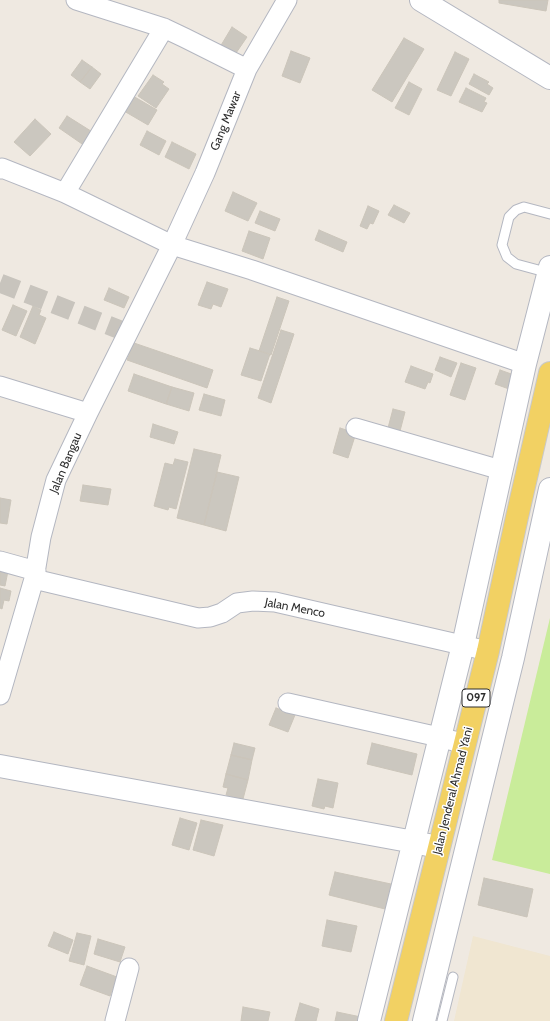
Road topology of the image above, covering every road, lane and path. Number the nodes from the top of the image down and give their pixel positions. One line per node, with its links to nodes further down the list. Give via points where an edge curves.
1 (76, 0): 4 (street)
2 (287, 0): 5 (street, Gang Mawar)
3 (421, 0): 6 (street)
4 (164, 28): 5 (street); 8 (street)
5 (247, 69): 10 (street, Gang Mawar)
6 (550, 78)
7 (0, 168): 8 (street)
8 (65, 193): 10 (street)
9 (550, 214): 11 (lane, via 524,207 516,210 510,217 502,245 507,257 516,264)
10 (172, 245): 12 (street); 16 (street, Jalan Bangau)
11 (549, 270): 12 (street)
12 (525, 364): 13 (street); 18 (street)
13 (550, 372): 15 (main road, Jalan Jenderal Ahmad Yani / 097)
14 (0, 386): 16 (street)
15 (547, 402): 23 (main road, Jalan Jenderal Ahmad Yani / 097)
16 (88, 413): 21 (street, Jalan Bangau, via 56,480 40,537)
17 (356, 428): 18 (street)
18 (501, 470): 22 (street)
19 (550, 489): 31 (street, via 513,658)
20 (0, 561): 21 (street, Jalan Menco)
21 (35, 575): 22 (street, Jalan Menco, via 198,618 222,613 237,603 275,602); 24 (street, Jalan Bangau)
22 (462, 645): 23 (street, Jalan Menco); 26 (street)
23 (488, 651): 27 (main road, Jalan Jenderal Ahmad Yani / 097)
24 (0, 695)
25 (288, 703): 26 (street)
26 (439, 737): 27 (street); 29 (street)
27 (465, 744): 30 (main road, Jalan Jenderal Ahmad Yani / 097)
28 (0, 766): 29 (street)
29 (414, 842): 30 (street); 35 (street)
30 (439, 848): 31 (main road, Jalan Jenderal Ahmad Yani / 097)
31 (445, 879): 36 (main road, Jalan Jenderal Ahmad Yani / 097); 37 (street)
32 (128, 968): 34 (street)
33 (453, 978): 38 (lane)
34 (115, 1021)
35 (370, 1021)
36 (396, 1021)
37 (424, 1021)
38 (442, 1021)

